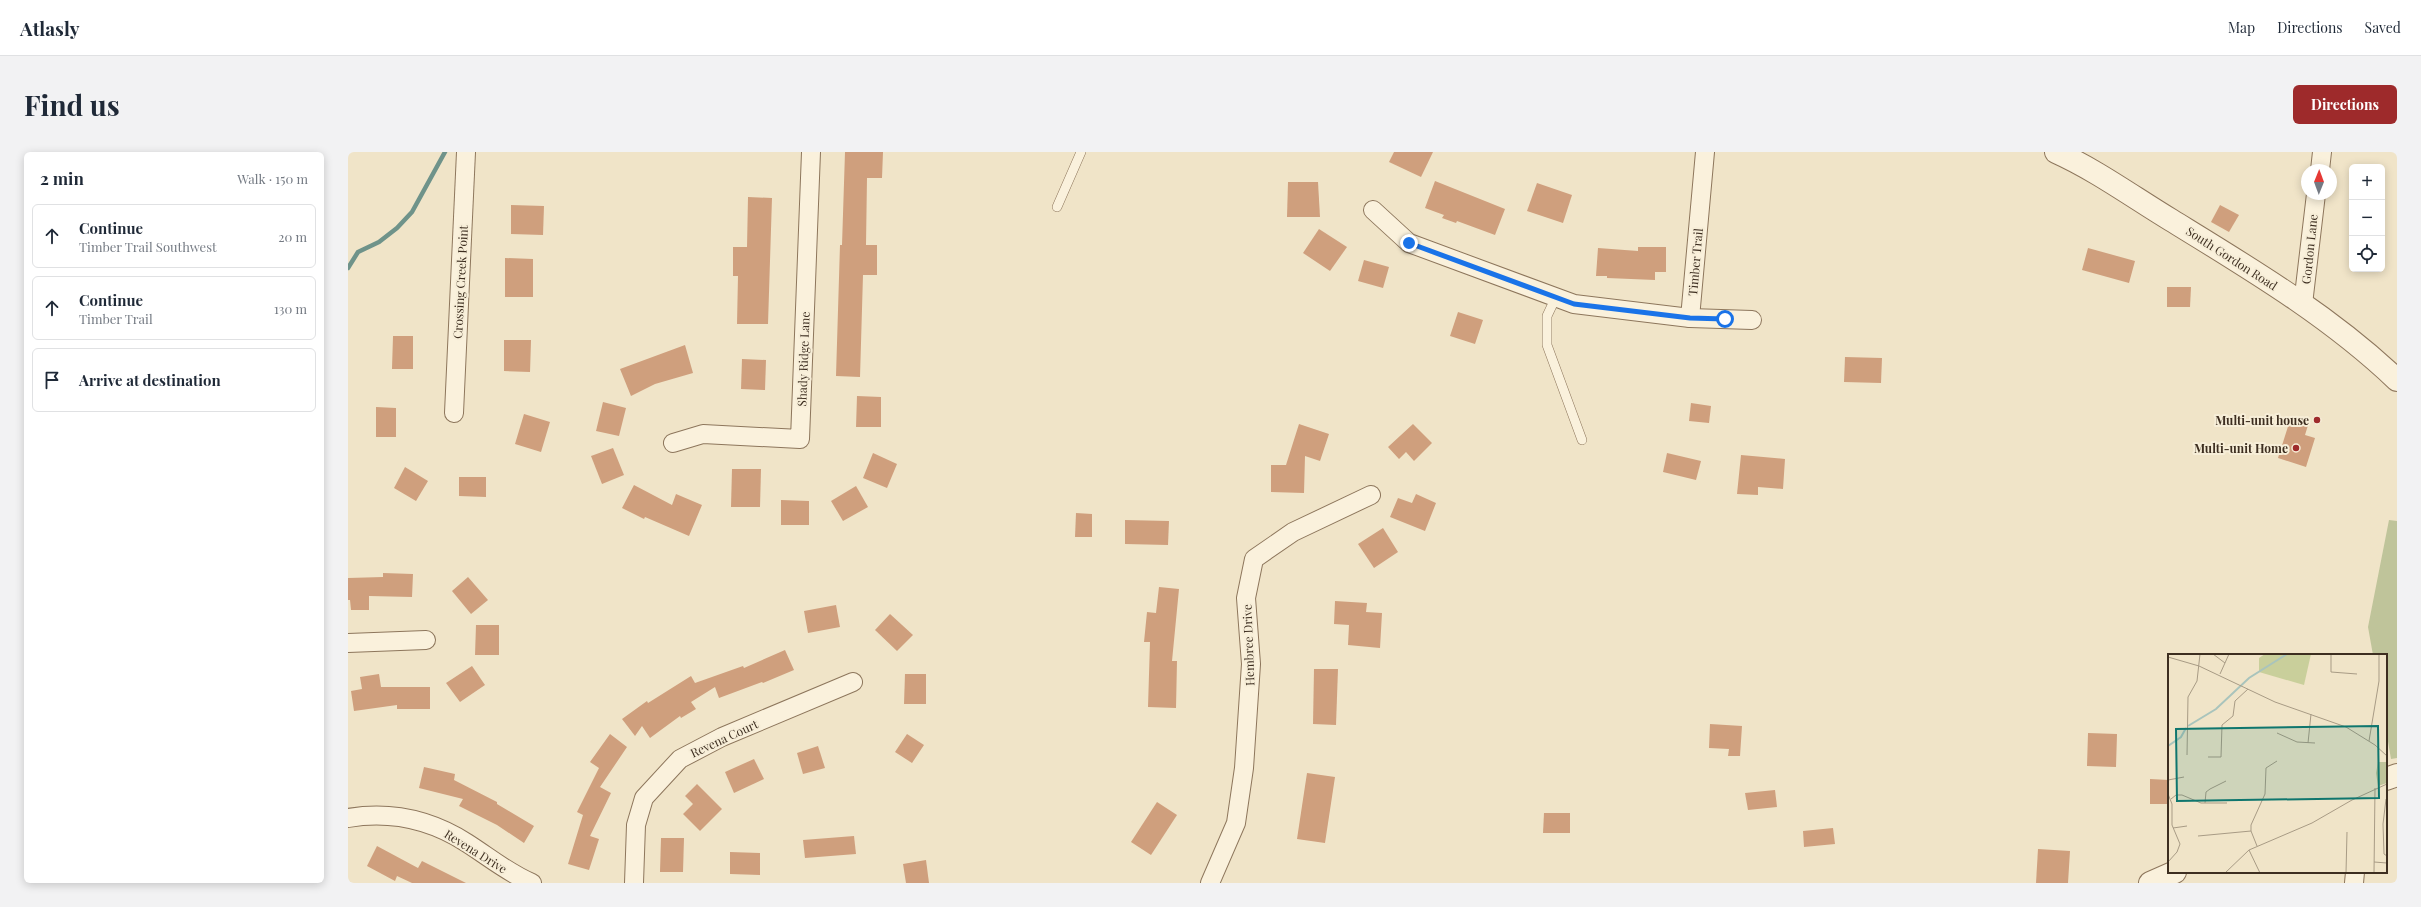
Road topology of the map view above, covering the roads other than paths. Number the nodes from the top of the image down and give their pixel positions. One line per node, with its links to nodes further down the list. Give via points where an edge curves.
1 (466, 152): 16 (street, Crossing Creek Point)
2 (811, 152): 18 (street, Shady Ridge Lane, via 800,438 703,434)
3 (1081, 152): 9 (lane)
4 (1705, 152): 13 (street, Timber Trail)
5 (2056, 152): 12 (street, South Gordon Road, via 2190,232)
6 (2322, 152): 7 (street)
7 (2321, 164)
8 (2315, 200): 12 (street, Gordon Lane)
9 (1057, 207)
10 (1373, 210): 11 (street, via 1409,243)
11 (1556, 297): 13 (street, via 1574,304); 17 (lane, via 1547,316 1547,345)
12 (2303, 304): 15 (street, South Gordon Road, via 2365,349)
13 (1690, 318): 14 (street)
14 (1752, 320)
15 (2397, 380)
16 (454, 413)
17 (1582, 440)
18 (673, 443)
19 (1371, 495): 30 (street, Hembree Drive, via 1293,532 1254,560 1246,598 1251,664 1244,768 1236,823)
20 (426, 640): 21 (street)
21 (348, 643)
22 (852, 682): 29 (street, Revena Court, via 722,737 680,759 644,798 636,824)
23 (2397, 775): 24 (street)
24 (2387, 779)
25 (348, 818): 28 (street, Revena Drive, via 371,814 403,816 437,827)
26 (2173, 873): 31 (street)
27 (2355, 873): 32 (street)
28 (532, 883)
29 (634, 883)
30 (1210, 883)
31 (2150, 883)
32 (2354, 883)

